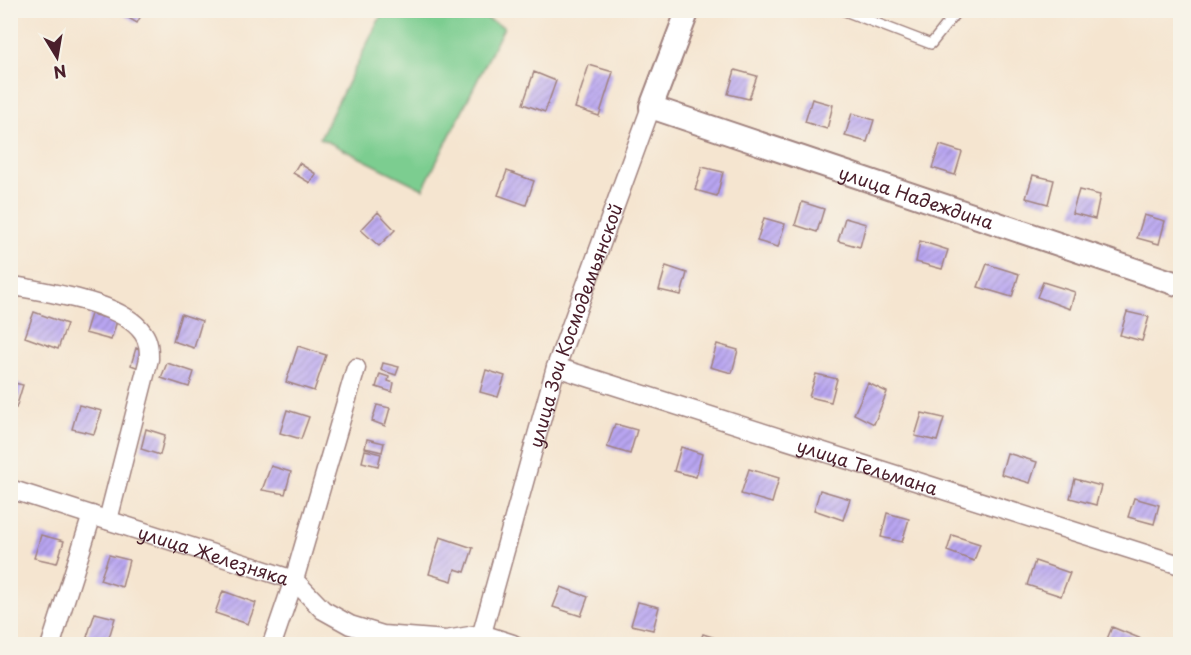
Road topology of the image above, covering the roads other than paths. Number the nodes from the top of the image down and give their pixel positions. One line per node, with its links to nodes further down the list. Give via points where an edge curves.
1 (688, 10): 4 (street, улица Зои Космодемьянской)
2 (842, 10): 3 (lane, via 931,44)
3 (958, 10)
4 (651, 107): 6 (street, улица Надеждина); 7 (street, улица Зои Космодемьянской)
5 (10, 285): 10 (street, via 90,302 130,318 149,344 149,359)
6 (1180, 285)
7 (556, 366): 11 (street, улица Тельмана); 13 (street, улица Зои Космодемьянской)
8 (356, 368): 12 (street)
9 (10, 489): 10 (street, улица Железняка)
10 (100, 517): 12 (street, улица Железняка); 14 (street)
11 (1180, 565)
12 (294, 580): 13 (street, улица Железняка, via 323,610 350,625 383,635); 15 (street)
13 (481, 639): 16 (street, улица Железняка)
14 (51, 645)
15 (272, 645)
16 (513, 645)

